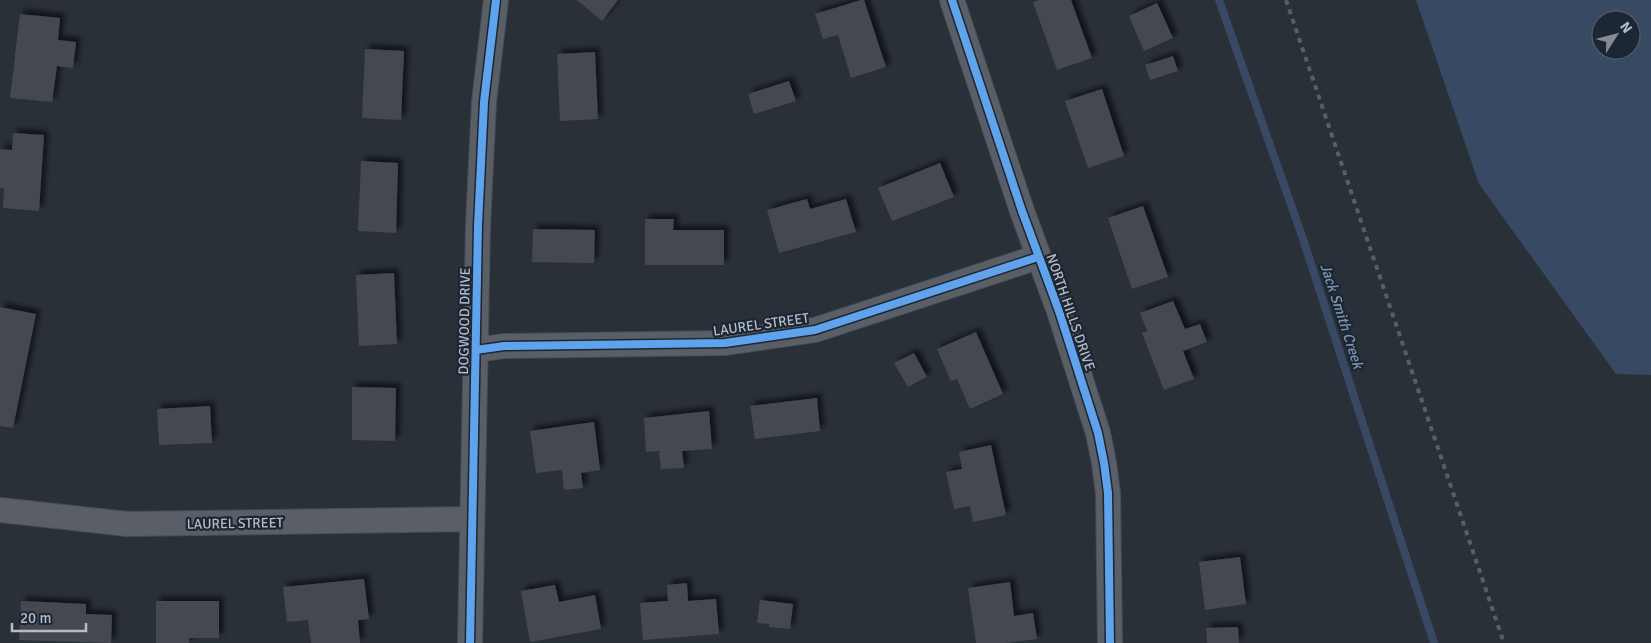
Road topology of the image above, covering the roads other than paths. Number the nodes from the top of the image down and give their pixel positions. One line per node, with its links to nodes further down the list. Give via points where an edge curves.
1 (496, 0): 4 (street, DOGWOOD DRIVE, via 484,102)
2 (952, 0): 3 (street, NORTH HILLS DRIVE)
3 (1038, 256): 4 (street, LAUREL STREET, via 815,330 725,344 504,346); 8 (street, NORTH HILLS DRIVE, via 1098,433 1104,463 1109,523)
4 (476, 350): 6 (street, DOGWOOD DRIVE)
5 (0, 510): 6 (street, LAUREL STREET, via 127,524)
6 (472, 519): 7 (street, DOGWOOD DRIVE)
7 (470, 643)
8 (1110, 643)

